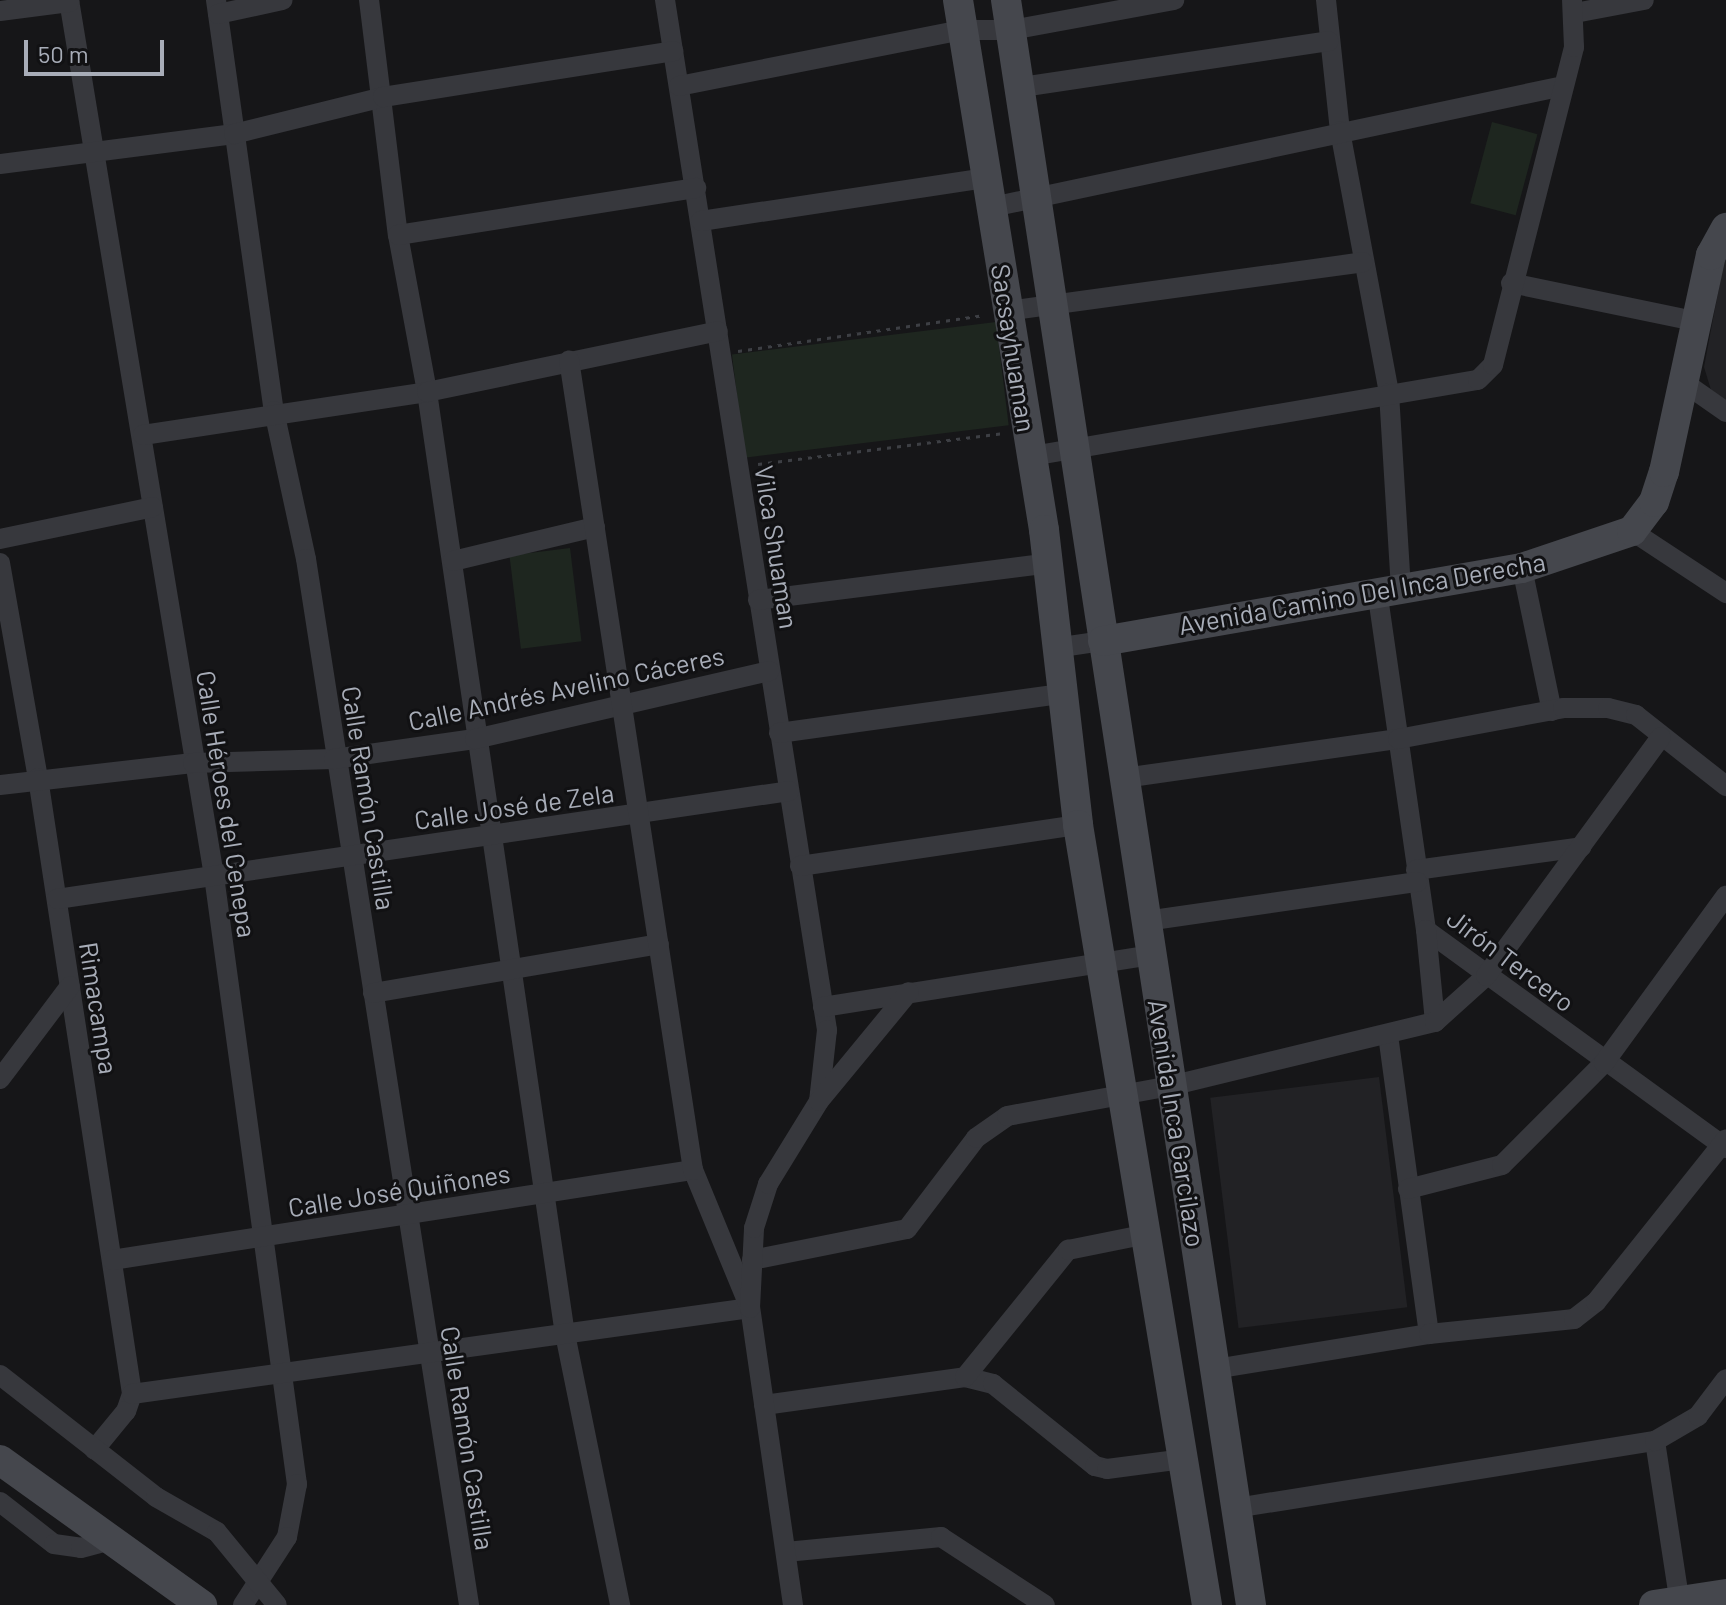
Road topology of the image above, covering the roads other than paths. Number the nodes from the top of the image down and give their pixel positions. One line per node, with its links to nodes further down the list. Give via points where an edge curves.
1 (283, 0): 9 (street)
2 (369, 0): 19 (street)
3 (665, 0): 15 (street, Vilca Shuaman)
4 (958, 0): 13 (main road, Sacsayhuaman)
5 (1174, 0): 12 (street)
6 (1326, 0): 14 (street, Jirón Tercero)
7 (1644, 0): 10 (street)
8 (69, 1): 11 (street); 22 (street, Calle Héroes del Cenepa)
9 (217, 7): 21 (street, Calle Ramón Castilla)
10 (1573, 7): 17 (street, via 1574,47)
11 (0, 11)
12 (1009, 15): 13 (street); 18 (main road, Avenida Inca Garcilazo)
13 (963, 30): 16 (street); 25 (main road, Sacsayhuaman)
14 (1329, 41): 18 (street); 20 (street, Jirón Tercero)
15 (673, 51): 16 (street, Vilca Shuaman); 19 (street)
16 (679, 86): 24 (street, Vilca Shuaman)
17 (1563, 86): 20 (street); 31 (street)
18 (1022, 87): 26 (main road, Avenida Inca Garcilazo)
19 (383, 97): 21 (street); 29 (street)
20 (1340, 131): 26 (street, via 1302,145); 30 (street, Jirón Tercero)
21 (234, 134): 22 (street); 40 (street, Calle Ramón Castilla)
22 (96, 151): 23 (street); 42 (street, Calle Héroes del Cenepa)
23 (0, 164)
24 (696, 188): 27 (street, Vilca Shuaman); 29 (street)
25 (988, 193): 26 (street); 27 (street); 33 (main road, Sacsayhuaman)
26 (1039, 199): 32 (main road, Avenida Inca Garcilazo)
27 (701, 221): 35 (street, Vilca Shuaman)
28 (1726, 228): 34 (main road, via 1711,255)
29 (398, 235): 38 (street)
30 (1363, 262): 32 (street); 39 (street, Jirón Tercero)
31 (1511, 283): 34 (street); 39 (street, via 1493,365 1478,380)
32 (1054, 305): 33 (street); 44 (main road, Avenida Inca Garcilazo)
33 (1007, 311): 43 (main road, Sacsayhuaman)
34 (1699, 322): 37 (main road)
35 (718, 331): 36 (street); 55 (street, Vilca Shuaman)
36 (569, 360): 38 (street); 46 (street)
37 (1686, 384): 41 (street); 47 (main road, via 1654,502)
38 (427, 392): 40 (street); 49 (street)
39 (1389, 393): 44 (street); 53 (street, Jirón Tercero)
40 (274, 411): 42 (street); 66 (street, Calle Ramón Castilla, via 306,559)
41 (1726, 412)
42 (143, 435): 45 (street, Calle Héroes del Cenepa)
43 (1030, 443): 44 (street); 51 (main road, Sacsayhuaman)
44 (1075, 447): 56 (main road, Avenida Inca Garcilazo)
45 (153, 507): 48 (street); 67 (street, Calle Héroes del Cenepa)
46 (595, 527): 49 (street); 60 (street)
47 (1632, 531): 52 (main road, Avenida Camino Del Inca Derecha); 54 (street)
48 (0, 539)
49 (453, 561): 64 (street)
50 (0, 563): 68 (street, Rimacampa)
51 (1049, 563): 55 (street); 57 (main road, Sacsayhuaman)
52 (1522, 568): 53 (main road, Avenida Camino Del Inca Derecha); 61 (street)
53 (1389, 588): 56 (main road, Avenida Camino Del Inca Derecha); 65 (street, Jirón Tercero)
54 (1726, 593)
55 (758, 600): 58 (street, Vilca Shuaman)
56 (1103, 641): 57 (street); 69 (main road, Avenida Inca Garcilazo)
57 (1055, 648): 59 (main road, Avenida Inca Garcilazo)
58 (769, 671): 60 (street, Calle Andrés Avelino Cáceres); 62 (street, Vilca Shuaman)
59 (1059, 694): 62 (street); 74 (main road, Avenida Inca Garcilazo)
60 (626, 708): 64 (street, Calle Andrés Avelino Cáceres); 73 (street)
61 (1552, 711): 63 (street, via 1608,708 1636,715); 65 (street)
62 (779, 733): 72 (street, Vilca Shuaman)
63 (1661, 737): 70 (street); 76 (street)
64 (475, 739): 66 (street, Calle Andrés Avelino Cáceres); 75 (street)
65 (1398, 739): 69 (street); 80 (street, Jirón Tercero)
66 (334, 759): 67 (street, Calle Andrés Avelino Cáceres); 77 (street, Calle Ramón Castilla)
67 (193, 763): 68 (street, Calle Andrés Avelino Cáceres); 79 (street, Calle Héroes del Cenepa)
68 (38, 778): 71 (street, Calle Andrés Avelino Cáceres); 82 (street, Rimacampa)
69 (1124, 778): 83 (main road, Avenida Inca Garcilazo)
70 (1725, 783)
71 (0, 785)
72 (789, 791): 73 (street, Calle José de Zela); 78 (street, Vilca Shuaman)
73 (641, 813): 75 (street, Calle José de Zela); 85 (street)
74 (1078, 825): 78 (street); 87 (main road, Avenida Inca Garcilazo)
75 (492, 835): 77 (street, Calle José de Zela); 88 (street)
76 (1581, 847): 80 (street); 89 (street)
77 (352, 856): 79 (street, Calle José de Zela); 92 (street, Calle Ramón Castilla)
78 (800, 866): 93 (street, Vilca Shuaman)
79 (214, 876): 82 (street, Calle José de Zela); 107 (street, Calle Héroes del Cenepa)
80 (1417, 876): 83 (street); 84 (street, Jirón Tercero)
81 (1726, 896): 96 (street)
82 (57, 899): 90 (street, Rimacampa)
83 (1146, 921): 86 (main road, Avenida Inca Garcilazo)
84 (1426, 930): 89 (street, Jirón Tercero); 94 (street)
85 (659, 944): 88 (street); 102 (street)
86 (1151, 955): 87 (street); 98 (main road, Avenida Inca Garcilazo)
87 (1100, 963): 91 (street); 99 (main road, Avenida Inca Garcilazo)
88 (512, 969): 92 (street); 104 (street)
89 (1486, 976): 94 (street); 96 (street, Jirón Tercero)
90 (70, 986): 97 (street); 108 (street, Rimacampa)
91 (909, 992): 93 (street); 100 (street)
92 (373, 993): 105 (street, Calle Ramón Castilla)
93 (823, 1007): 100 (street, Vilca Shuaman, via 827,1030)
94 (1435, 1022): 95 (street)
95 (1388, 1035): 98 (street); 103 (street)
96 (1604, 1063): 101 (street, Jirón Tercero); 103 (street, via 1502,1165)
97 (0, 1079)
98 (1170, 1086): 99 (street); 114 (main road, Avenida Inca Garcilazo)
99 (1124, 1093): 106 (main road, Avenida Inca Garcilazo); 109 (street, via 992,1123 907,1229)
100 (819, 1101): 109 (street, via 759,1204)
101 (1725, 1144): 112 (street, via 1587,1311 1574,1319)
102 (693, 1170): 104 (street, Calle José Quiñones); 110 (street)
103 (1408, 1189): 112 (street)
104 (545, 1194): 105 (street, Calle José Quiñones); 111 (street)
105 (406, 1215): 107 (street, Calle José Quiñones); 113 (street, Calle Ramón Castilla)
106 (1147, 1234): 117 (street, via 1068,1250); 123 (main road, Avenida Inca Garcilazo)
107 (262, 1237): 108 (street, Calle José Quiñones); 115 (street, Calle Héroes del Cenepa)
108 (112, 1260): 119 (street, Rimacampa)
109 (752, 1260): 110 (street)
110 (750, 1308): 111 (street); 120 (street)
111 (565, 1334): 113 (street); 136 (street)
112 (1429, 1334): 114 (street)
113 (428, 1353): 115 (street); 135 (street, Calle Ramón Castilla)
114 (1215, 1369): 126 (main road, Avenida Inca Garcilazo)
115 (281, 1373): 119 (street); 129 (street, Calle Héroes del Cenepa, via 297,1484 294,1515 287,1537)
116 (0, 1375): 122 (street)
117 (965, 1377): 120 (street); 123 (street, via 993,1384 1095,1466)
118 (1726, 1379): 121 (street, via 1698,1416)
119 (132, 1394): 122 (street, via 126,1411)
120 (764, 1405): 128 (street)
121 (1655, 1441): 126 (street); 131 (street)
122 (94, 1450): 129 (street, via 170,1507 217,1532)
123 (1184, 1459): 139 (main road, Avenida Inca Garcilazo)
124 (0, 1460): 127 (main road)
125 (0, 1502): 127 (street, via 54,1544 81,1548)
126 (1236, 1508): 140 (main road, Avenida Inca Garcilazo)
127 (110, 1540): 132 (main road)
128 (786, 1552): 137 (street); 138 (street, via 941,1537)
129 (256, 1584): 133 (street, Calle Héroes del Cenepa); 134 (street)
130 (1726, 1594): 131 (main road)
131 (1671, 1604)
132 (202, 1605)
133 (243, 1605)
134 (277, 1605)
135 (469, 1605)
136 (620, 1605)
137 (793, 1605)
138 (1045, 1605)
139 (1207, 1605)
140 (1251, 1605)

